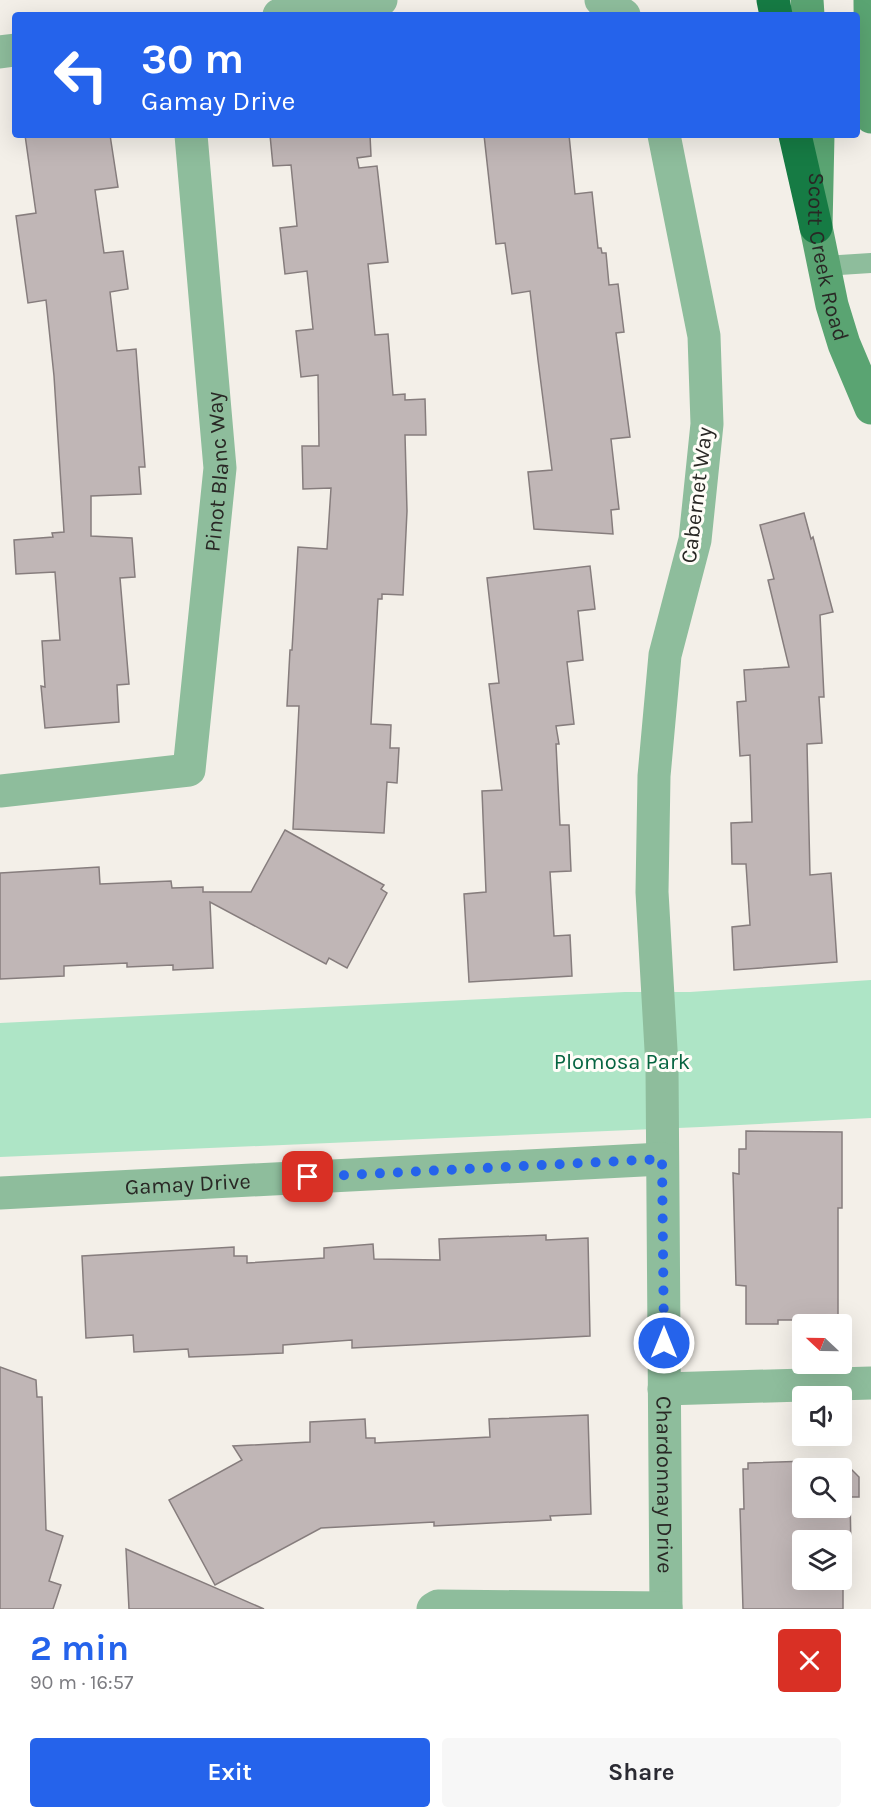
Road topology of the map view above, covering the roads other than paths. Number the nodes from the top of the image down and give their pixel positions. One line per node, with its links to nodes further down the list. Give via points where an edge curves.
1 (381, 0): 4 (street)
2 (601, 0): 5 (street)
3 (870, 0): 6 (main road)
4 (299, 12)
5 (619, 12)
6 (871, 117)
7 (191, 138): 15 (street, Pinot Blanc Way, via 220,468 189,770)
8 (665, 138): 16 (street, Cabernet Way, via 705,336 706,424 695,540 664,655 654,776)
9 (796, 138): 11 (highway)
10 (818, 138): 11 (main road, Scott Creek Road)
11 (816, 227): 13 (main road, Scott Creek Road)
12 (871, 263): 13 (lane)
13 (824, 266): 14 (main road, Scott Creek Road, via 844,344)
14 (871, 408)
15 (0, 791)
16 (652, 892): 17 (street, Chardonnay Drive, via 662,1067)
17 (662, 1159): 18 (street, Gamay Drive); 20 (street, Chardonnay Drive)
18 (0, 1193)
19 (871, 1383): 20 (street)
20 (664, 1389): 22 (street, Chardonnay Drive)
21 (433, 1609): 22 (street)
22 (666, 1609)

